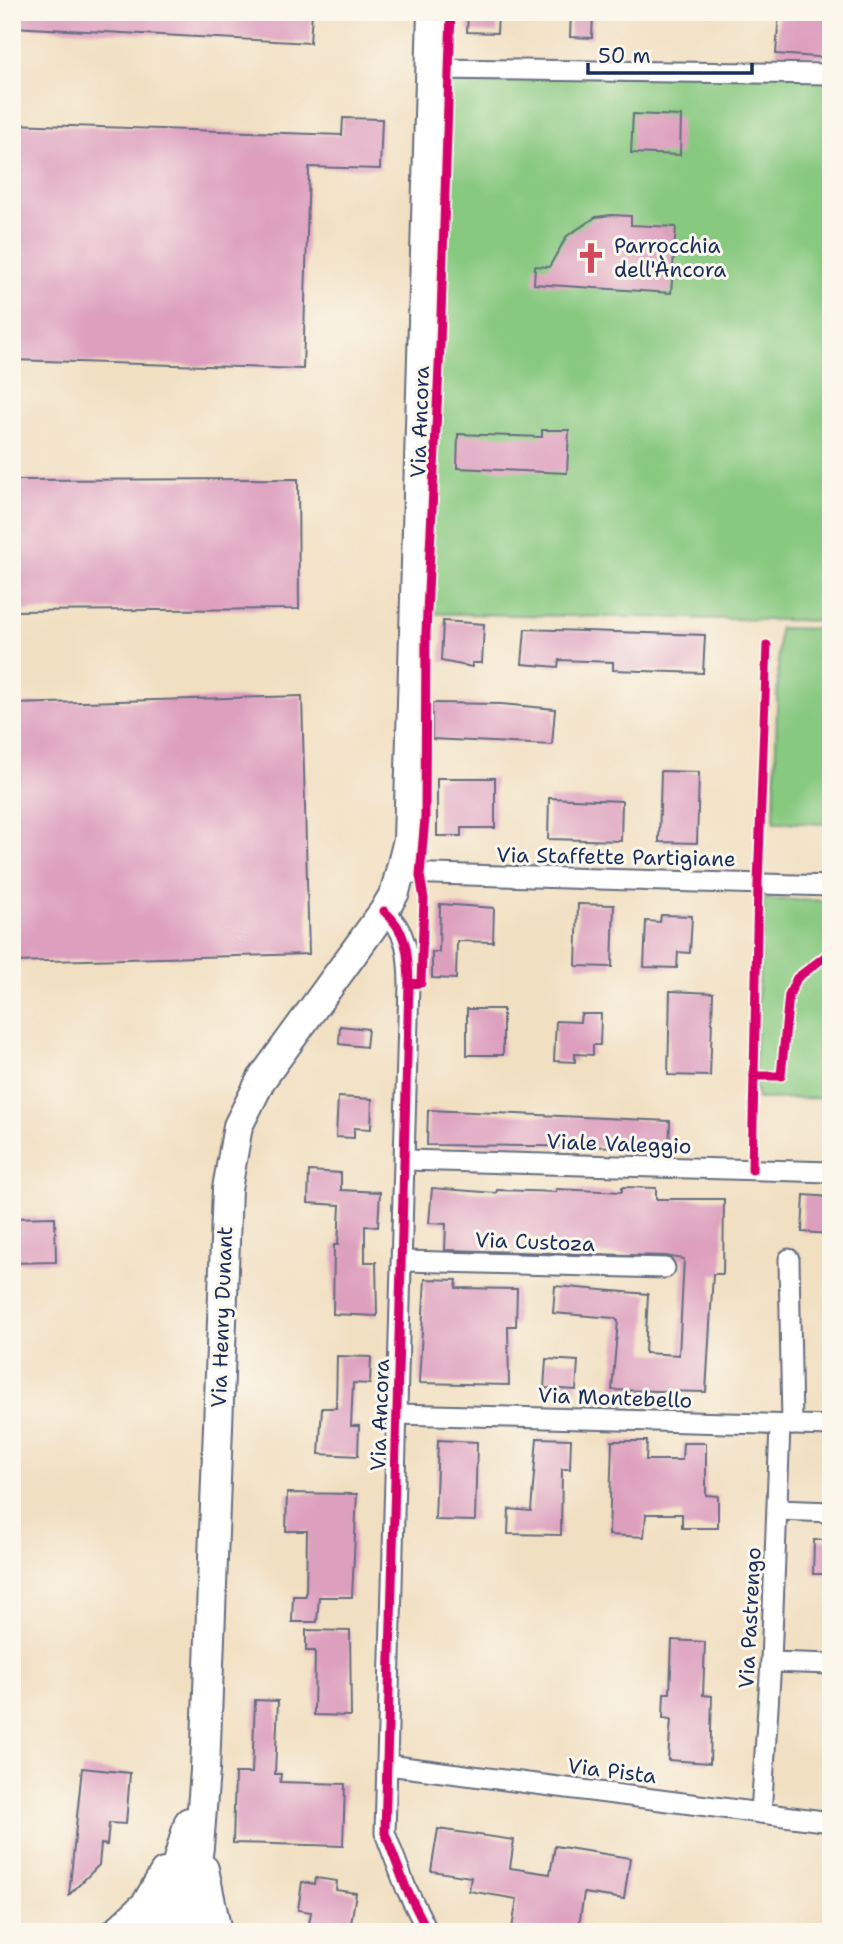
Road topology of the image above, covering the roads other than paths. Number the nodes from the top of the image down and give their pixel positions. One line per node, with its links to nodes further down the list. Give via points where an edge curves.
1 (432, 12): 2 (main road, Via Ancora)
2 (430, 69): 3 (street); 4 (main road, Via Ancora, via 408,827)
3 (831, 74)
4 (400, 873): 5 (street, Via Staffette Partigiane); 6 (main road, Via Ancora)
5 (831, 886)
6 (384, 911): 7 (street, Via Ancora, via 396,922 408,946); 22 (main road, Via Henry Dunant, via 261,1080 238,1126 227,1189 205,1770)
7 (407, 1160): 8 (street, Viale Valeggio); 10 (street, Via Ancora)
8 (831, 1172)
9 (789, 1259): 13 (street, Via Pastrengo)
10 (404, 1261): 11 (street, Via Custoza); 12 (street, Via Ancora)
11 (665, 1268)
12 (397, 1414): 13 (street, Via Montebello); 19 (street, Via Ancora)
13 (786, 1425): 14 (street, Via Montebello); 15 (street, Via Pastrengo)
14 (831, 1426)
15 (778, 1510): 16 (street); 17 (street, Via Pastrengo)
16 (831, 1512)
17 (771, 1662): 18 (street); 20 (street, Via Pastrengo)
18 (831, 1664)
19 (388, 1765): 20 (street, Via Pista); 23 (street, Via Ancora, via 385,1833)
20 (761, 1813): 21 (street, Via Pista)
21 (831, 1822)
22 (191, 1843): 24 (main road, via 146,1904); 25 (main road); 26 (main road); 27 (main road)
23 (424, 1928)
24 (116, 1932)
25 (157, 1932)
26 (187, 1932)
27 (216, 1932)

